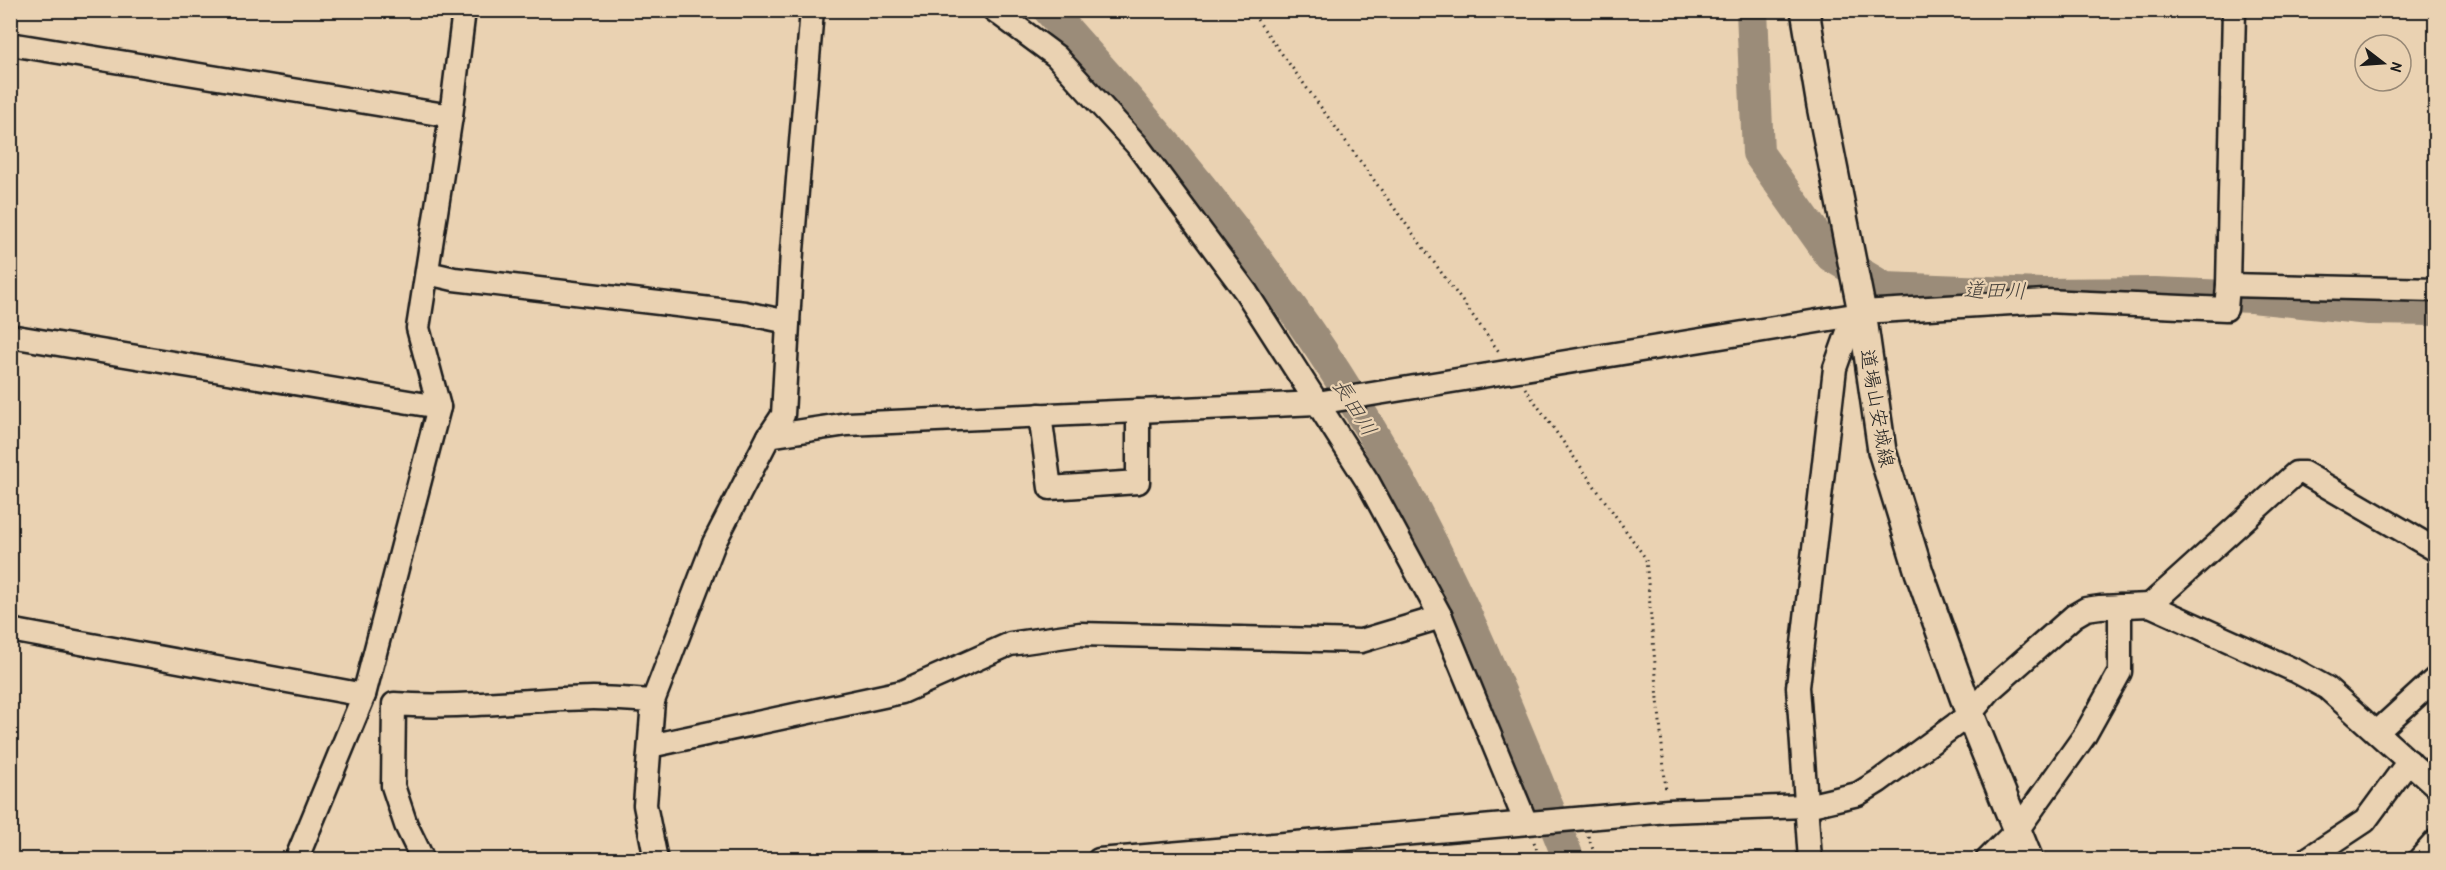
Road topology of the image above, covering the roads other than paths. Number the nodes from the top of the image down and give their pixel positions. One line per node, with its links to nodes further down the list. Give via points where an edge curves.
1 (464, 10): 7 (street)
2 (812, 10): 12 (street)
3 (994, 10): 14 (street, via 1056,56 1137,145 1246,292)
4 (1805, 10): 11 (main road, 道場山安城線)
5 (2234, 10): 9 (street)
6 (10, 44): 7 (street)
7 (452, 116): 8 (street)
8 (428, 273): 12 (street, via 745,313); 15 (street, via 418,328)
9 (2228, 285): 10 (street); 11 (street, via 2226,309 2045,301)
10 (2436, 290)
11 (1858, 314): 14 (street); 27 (main road, 道場山安城線, via 1882,450 1919,572); 32 (street, via 1835,368 1798,687)
12 (788, 322): 18 (street, via 783,415)
13 (10, 336): 15 (street)
14 (1317, 403): 16 (street); 22 (street, via 1368,482)
15 (439, 407): 25 (street)
16 (1138, 411): 17 (street); 17 (street, via 1138,483 1050,488)
17 (1040, 415): 18 (street, via 847,424)
18 (769, 436): 26 (street, via 714,543)
19 (2436, 550): 20 (street, via 2304,473 2296,473)
20 (2150, 605): 21 (street); 28 (street, via 2296,670 2327,688)
21 (2120, 606): 27 (street, via 2086,609 2074,616 1991,689); 34 (street, via 2120,672 2085,735)
22 (1441, 617): 29 (street, via 1361,641 1080,634 1010,644 902,692); 33 (street)
23 (10, 630): 25 (street)
24 (2434, 681): 28 (street)
25 (363, 695): 36 (street)
26 (653, 701): 29 (street); 37 (street, via 594,698 394,704 393,786)
27 (1970, 714): 32 (street, via 1858,794); 34 (main road, 道場山安城線)
28 (2377, 732): 30 (street)
29 (650, 746): 38 (street, via 645,805)
30 (2409, 761): 31 (street); 43 (street, via 2366,821)
31 (2436, 786)
32 (1807, 806): 33 (street, via 1668,811); 40 (street)
33 (1526, 823): 39 (street)
34 (2018, 829): 41 (street); 42 (main road, 道場山安城線)
35 (2436, 841): 44 (street)
36 (296, 860)
37 (423, 860)
38 (656, 860)
39 (1099, 860)
40 (1810, 860)
41 (1987, 860)
42 (2029, 860)
43 (2306, 860)
44 (2419, 860)

